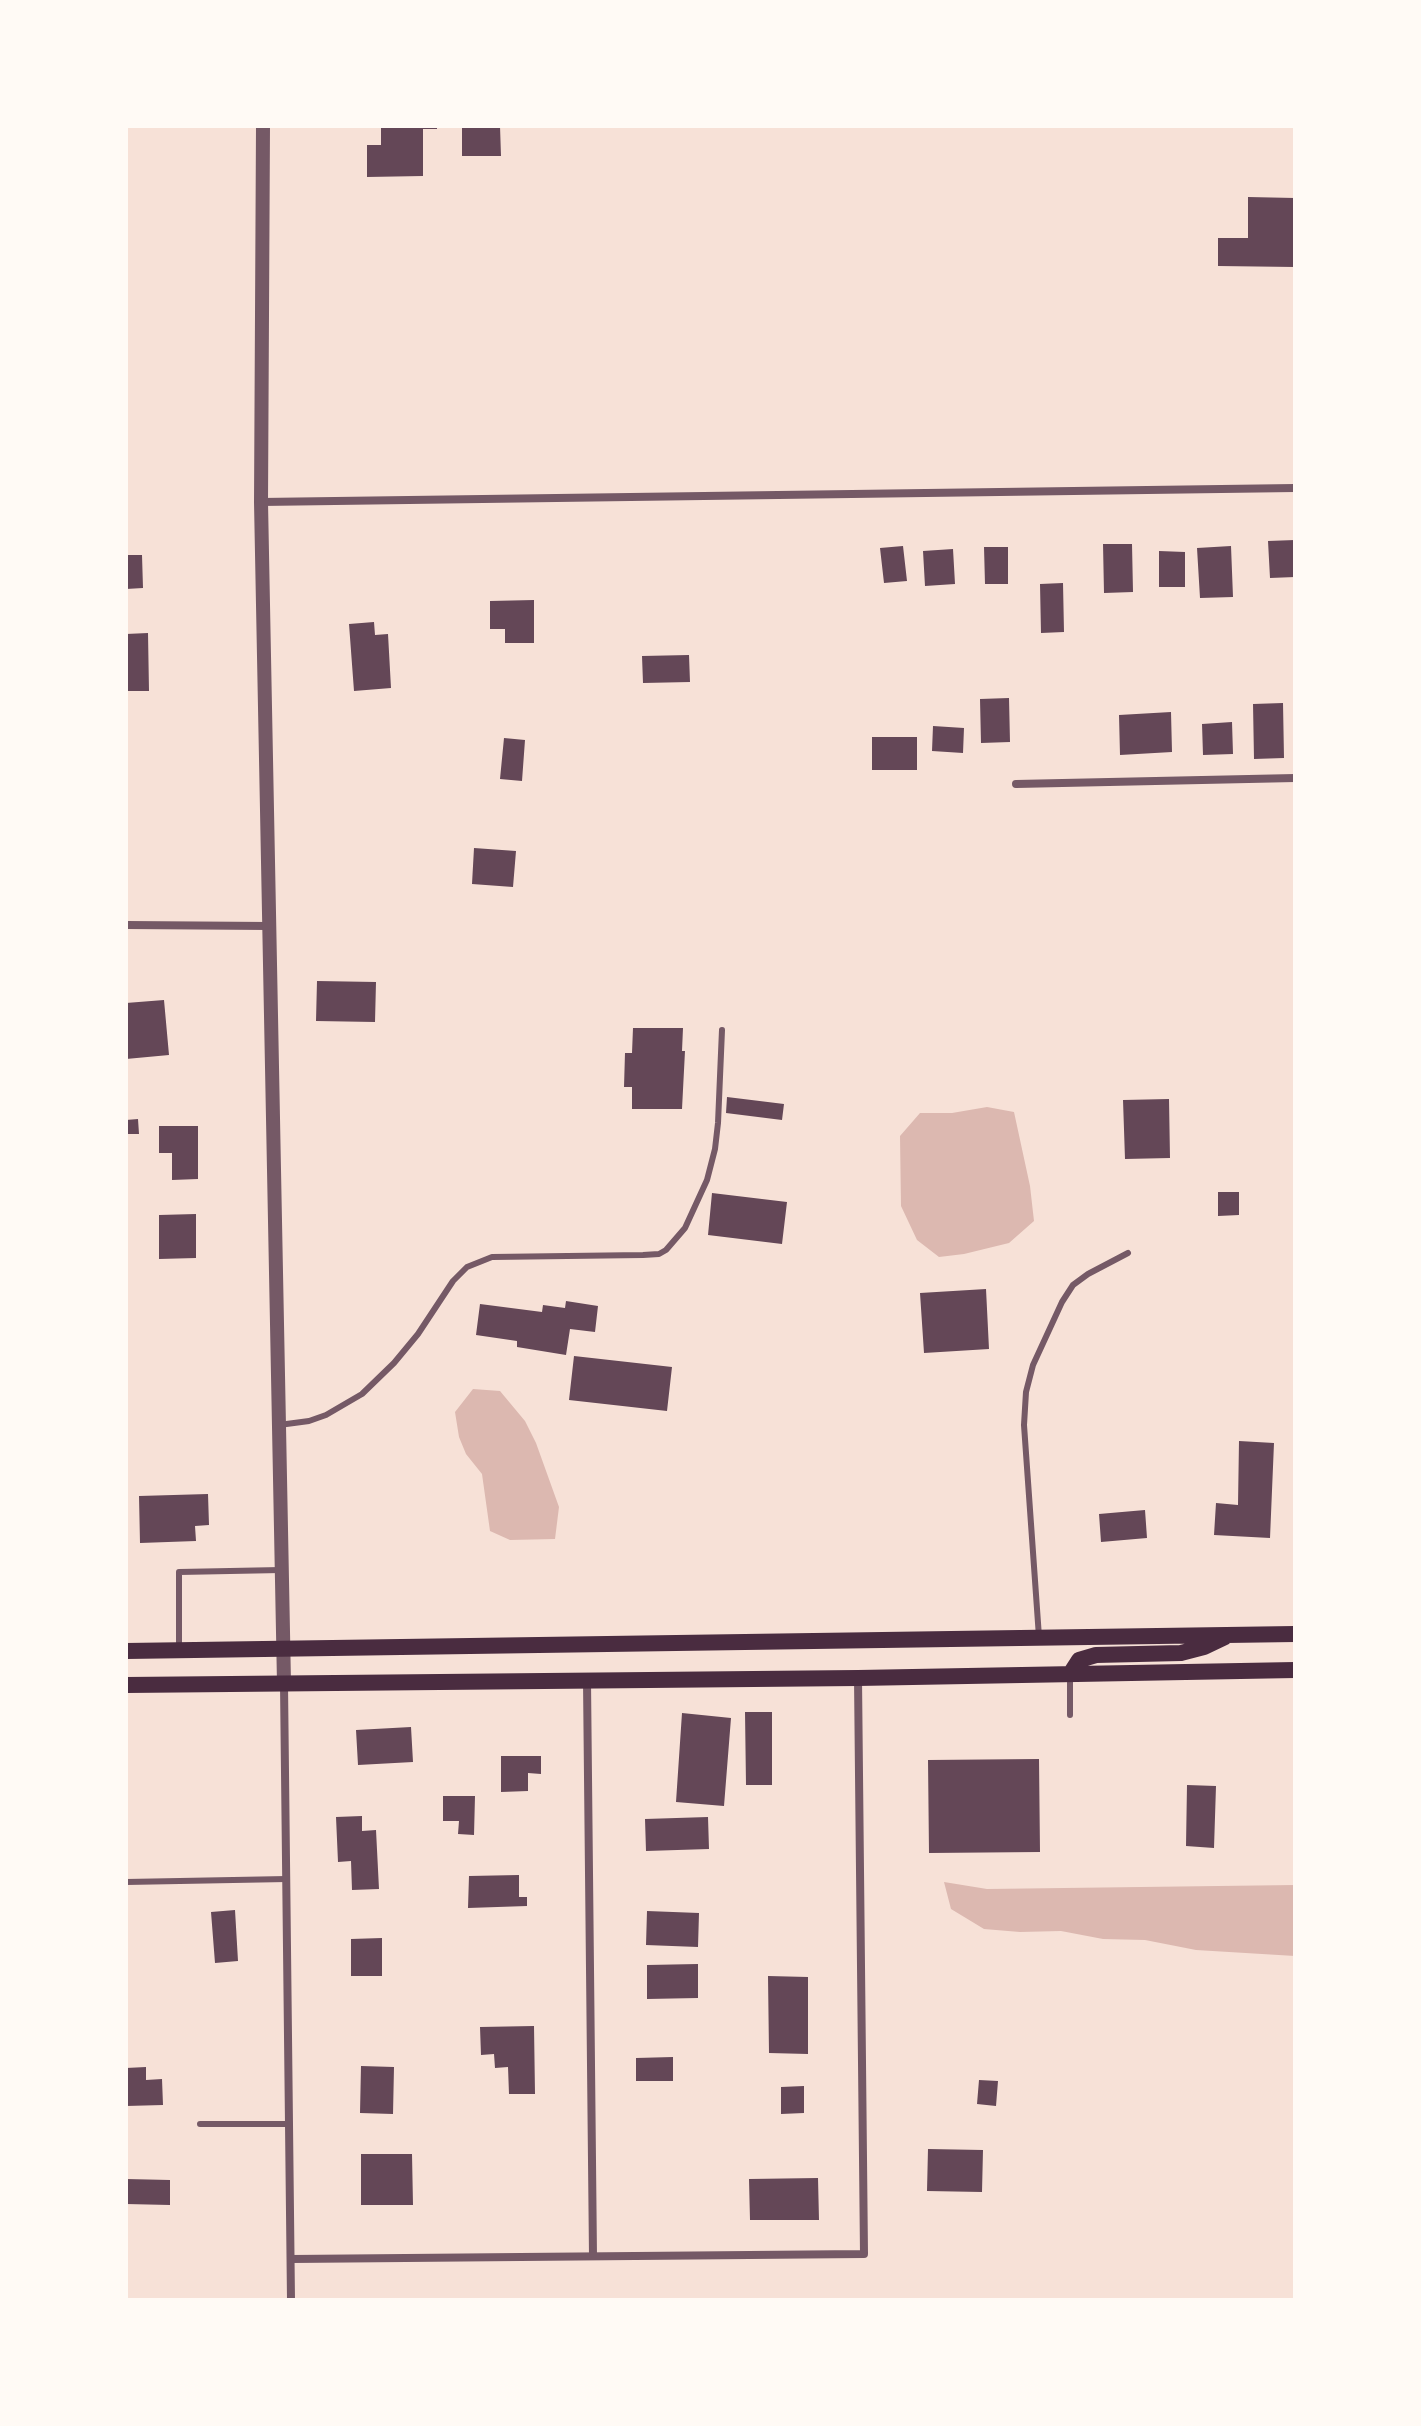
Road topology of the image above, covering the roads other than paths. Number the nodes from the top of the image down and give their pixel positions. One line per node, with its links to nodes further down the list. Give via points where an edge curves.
1 (263, 126): 3 (street)
2 (1295, 488): 3 (street)
3 (261, 502): 7 (street)
4 (1295, 778): 5 (street)
5 (1016, 784)
6 (126, 925): 7 (street)
7 (269, 926): 10 (street)
8 (722, 1030): 10 (lane, via 715,1149 685,1228 666,1250 643,1255 492,1257 467,1267 410,1344 362,1394 326,1415)
9 (1128, 1253): 14 (lane, via 1073,1285 1033,1365 1026,1392)
10 (279, 1425): 11 (street)
11 (281, 1570): 15 (street); 16 (lane, via 179,1572)
12 (1295, 1634): 13 (main road)
13 (1230, 1635): 14 (main road); 19 (main road, via 1181,1653 1096,1655 1079,1660)
14 (1039, 1637): 15 (main road)
15 (283, 1649): 16 (main road); 22 (street)
16 (179, 1650): 17 (main road)
17 (126, 1651)
18 (1295, 1670): 19 (main road)
19 (1070, 1674): 20 (main road); 24 (lane)
20 (858, 1678): 21 (main road); 29 (street, via 864,2254)
21 (587, 1680): 22 (main road); 29 (street)
22 (284, 1683): 23 (main road); 25 (street)
23 (126, 1685)
24 (1070, 1715)
25 (287, 1879): 26 (lane); 28 (street)
26 (126, 1882)
27 (200, 2124): 28 (lane)
28 (289, 2124): 30 (street)
29 (593, 2256): 30 (street)
30 (291, 2259): 31 (street)
31 (291, 2300)

